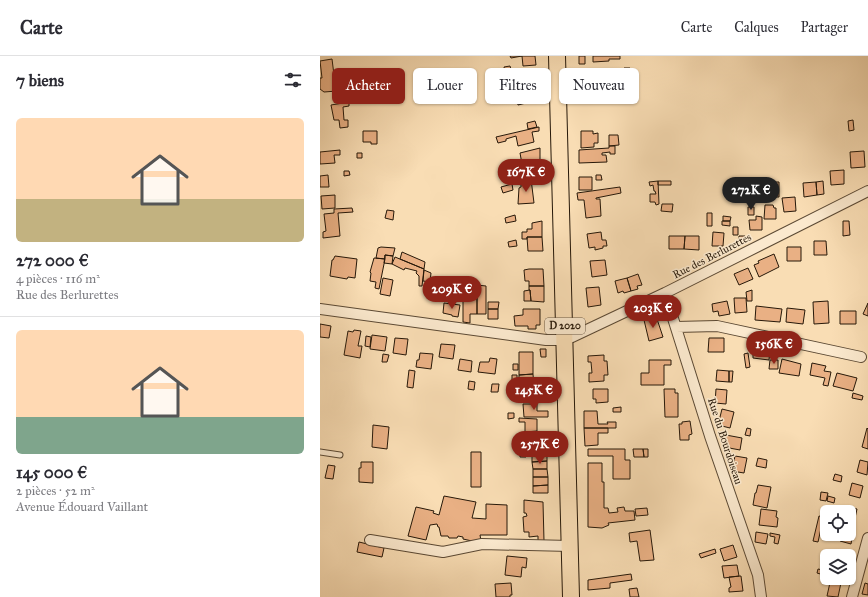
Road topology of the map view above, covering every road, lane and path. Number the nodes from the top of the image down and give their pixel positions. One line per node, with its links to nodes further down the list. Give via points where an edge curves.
1 (557, 56): 6 (main road, D 2020)
2 (868, 191): 3 (street, Rue des Berlurettes)
3 (665, 293): 5 (street, Rue du Bourdoiseau); 6 (street, Rue des Berlurettes)
4 (320, 309): 6 (street, Rue des Berlurettes, via 546,340)
5 (676, 327): 7 (street, via 717,326); 14 (street, Rue du Bourdoiseau, via 758,575)
6 (565, 339): 12 (main road, D 2020)
7 (861, 357)
8 (320, 452): 9 (lane)
9 (340, 455)
10 (868, 538): 15 (street)
11 (370, 540): 12 (street, via 443,552 482,544)
12 (570, 546): 13 (main road, D 2020)
13 (572, 597)
14 (761, 597)
15 (852, 597)

